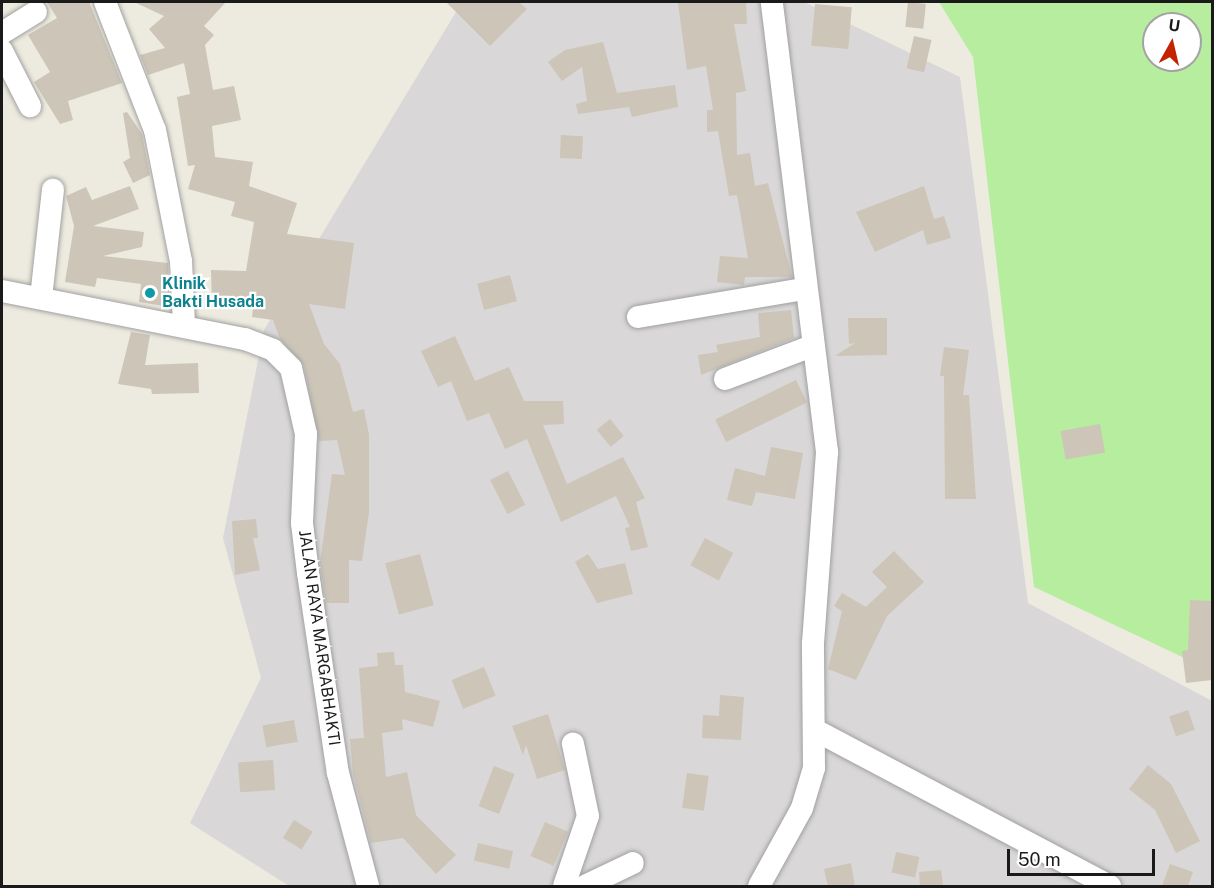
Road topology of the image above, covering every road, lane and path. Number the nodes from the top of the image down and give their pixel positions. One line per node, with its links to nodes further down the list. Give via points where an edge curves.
1 (105, 2): 12 (street, via 155,130 181,261)
2 (771, 2): 8 (street)
3 (36, 12): 4 (street)
4 (2, 33)
5 (2, 51): 6 (street)
6 (30, 106)
7 (53, 189): 10 (street)
8 (803, 289): 11 (street); 13 (street)
9 (2, 291): 10 (street, JALAN RAYA MARGABHAKTI)
10 (41, 298): 12 (street, JALAN RAYA MARGABHAKTI)
11 (638, 317)
12 (184, 325): 18 (street, JALAN RAYA MARGABHAKTI, via 273,350 291,368 301,395 308,573 338,773)
13 (812, 346): 14 (street); 15 (street, via 827,452 813,643)
14 (725, 379)
15 (815, 730): 21 (street, via 814,768 802,808); 22 (street)
16 (573, 744): 19 (street, via 588,816)
17 (633, 863): 20 (street)
18 (368, 886)
19 (564, 886)
20 (585, 886)
21 (759, 886)
22 (1110, 886)

